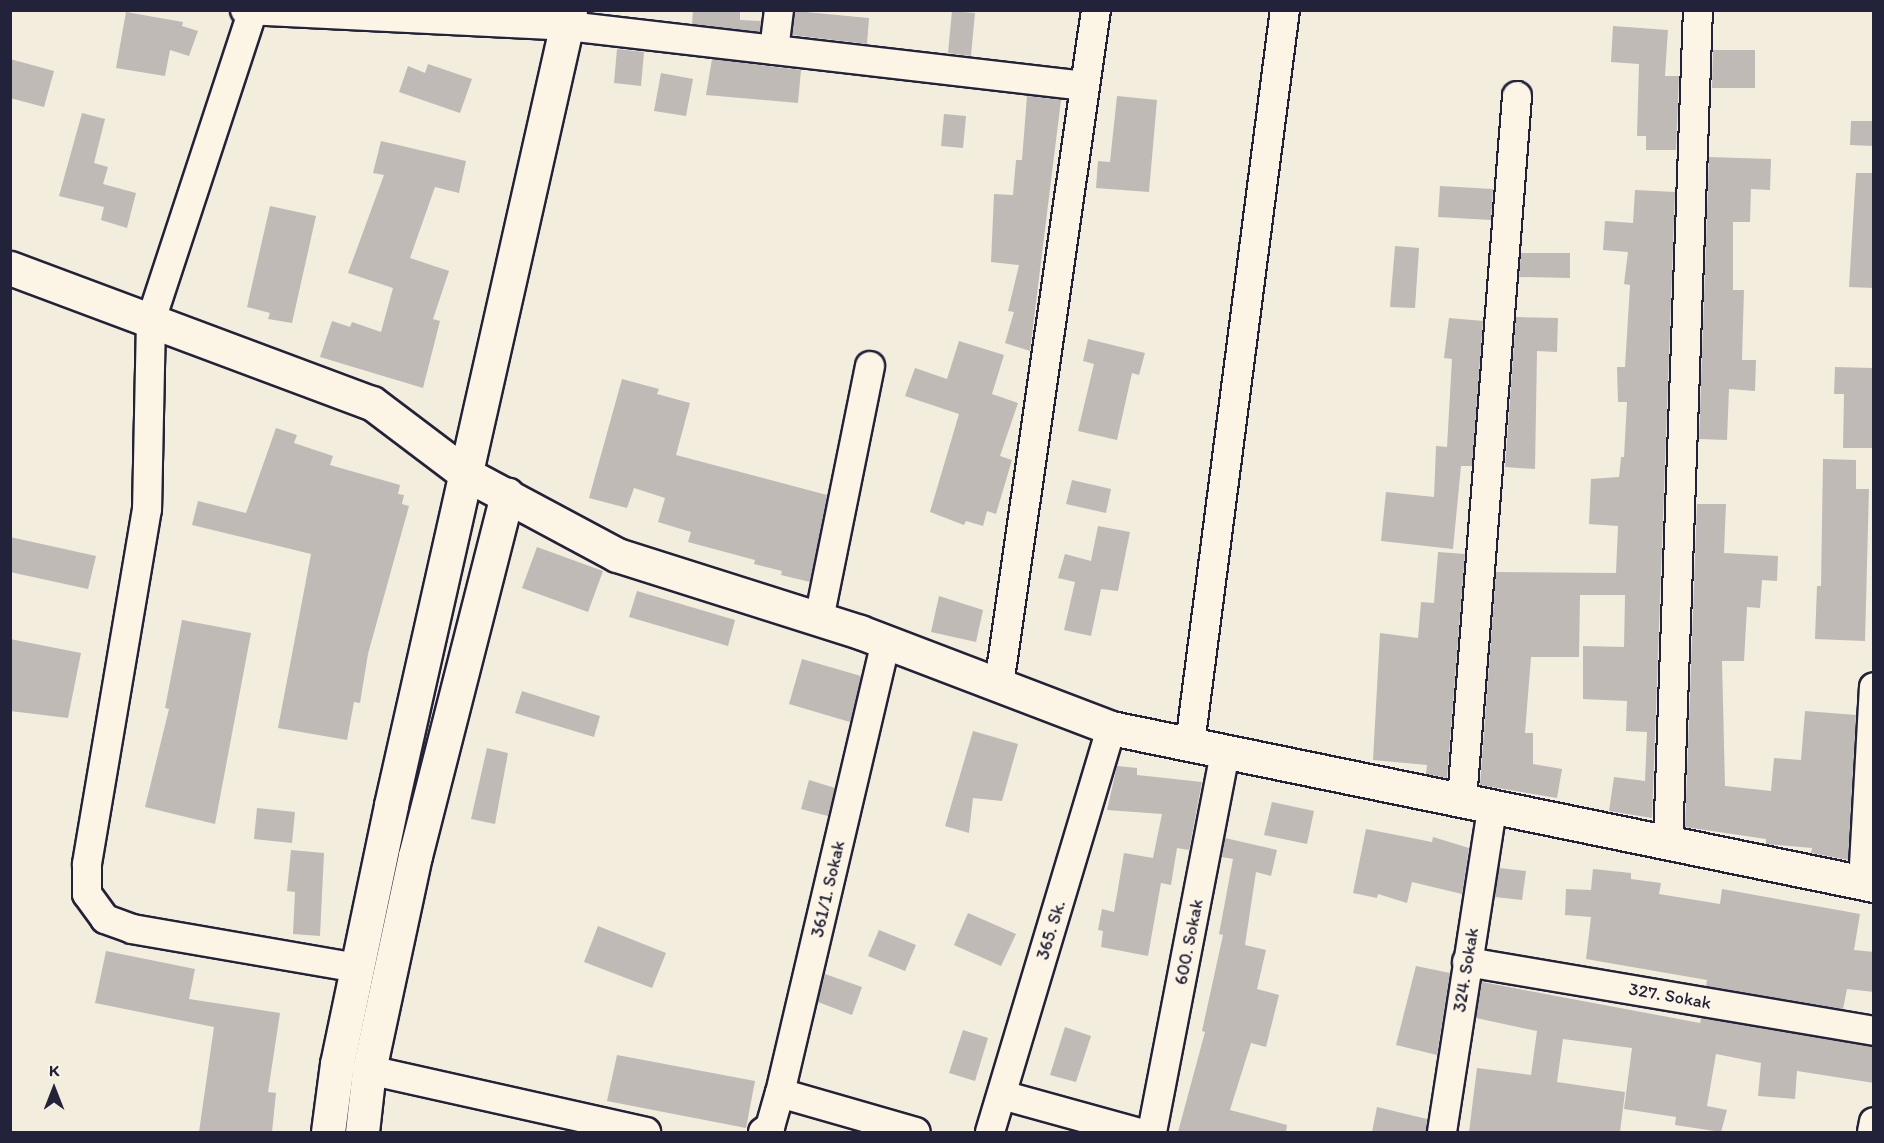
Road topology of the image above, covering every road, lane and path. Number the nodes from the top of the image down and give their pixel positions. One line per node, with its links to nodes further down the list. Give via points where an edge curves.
1 (779, 10): 7 (street)
2 (1096, 10): 8 (street)
3 (1285, 10): 20 (street)
4 (1698, 10): 23 (street)
5 (250, 11): 6 (street); 11 (street)
6 (569, 18): 7 (street); 13 (main road)
7 (774, 50): 8 (street)
8 (1085, 86): 17 (street)
9 (1517, 96): 22 (street, 324. Sokak)
10 (10, 267): 11 (main road)
11 (151, 320): 13 (main road, via 372,403); 26 (street, via 147,509 87,865 87,894 105,919 132,929)
12 (870, 366): 15 (street)
13 (466, 474): 14 (main road); 26 (main road)
14 (507, 495): 15 (main road, via 617,555); 28 (main road, via 415,856)
15 (819, 619): 16 (main road)
16 (886, 642): 17 (main road); 29 (street, 361/1. Sokak)
17 (999, 685): 19 (main road)
18 (1874, 687): 24 (street)
19 (1111, 728): 20 (main road); 30 (street, 365. Sk.)
20 (1190, 744): 21 (main road)
21 (1225, 752): 22 (main road); 39 (street, 600. Sokak)
22 (1477, 804): 23 (main road); 25 (street, 324. Sokak)
23 (1668, 843): 24 (main road)
24 (1868, 884)
25 (1467, 962): 27 (street, 327. Sokak); 40 (street, 324. Sokak)
26 (357, 968): 32 (main road)
27 (1874, 1030)
28 (369, 1071): 33 (main road); 34 (street)
29 (780, 1093): 35 (street, 361/1. Sokak, via 770,1127); 36 (street)
30 (1002, 1095): 37 (street, 365. Sk.); 38 (street)
31 (1874, 1122): 41 (street)
32 (328, 1132)
33 (362, 1132)
34 (646, 1132)
35 (763, 1132)
36 (916, 1132)
37 (990, 1132)
38 (1136, 1132)
39 (1152, 1132)
40 (1442, 1132)
41 (1872, 1132)

